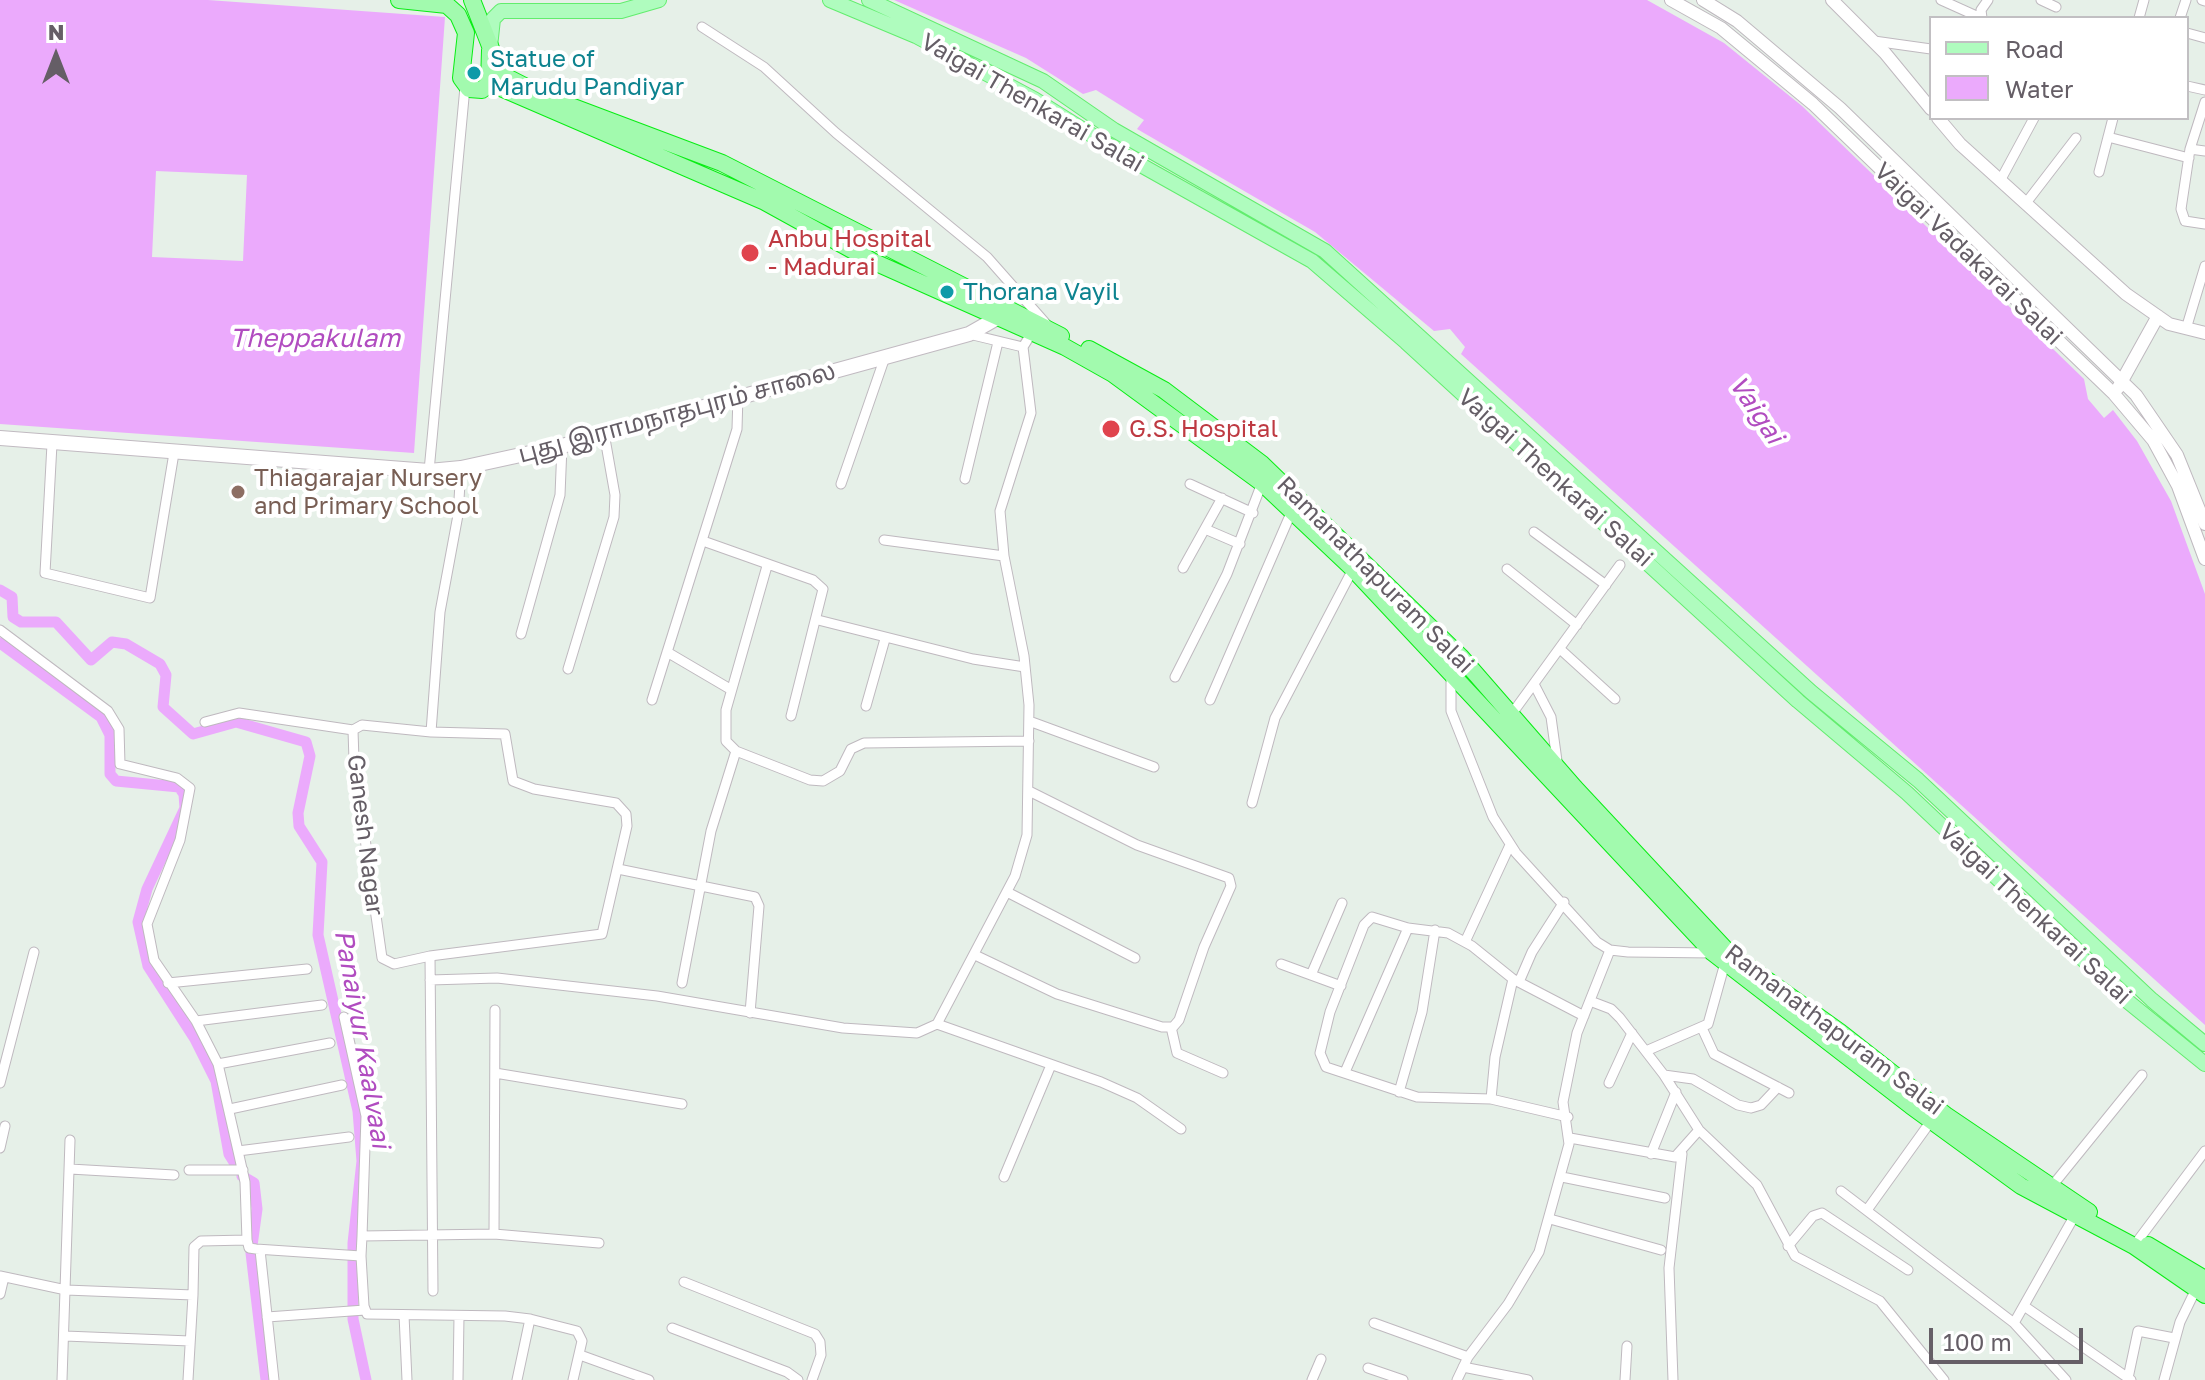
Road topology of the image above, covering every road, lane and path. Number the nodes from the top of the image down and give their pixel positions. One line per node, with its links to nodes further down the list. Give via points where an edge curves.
1 (399, 0): 11 (highway)
2 (472, 0): 17 (highway, Ramanathapuram Salai)
3 (659, 0): 17 (main road, via 621,11 498,12)
4 (830, 0): 144 (main road, Vaigai Thenkarai Salai, via 916,36 1034,99 1312,261 1798,701 1907,793 2126,1000)
5 (869, 0): 141 (main road, Vaigai Thenkarai Salai, via 1043,81 1114,130 1325,251)
6 (1671, 0): 46 (street, Vaigai Vadakarai Salai, via 1721,28 1813,104)
7 (1703, 0): 45 (street, Vaigai Vadakarai Salai, via 1737,21 1840,108)
8 (1832, 0): 15 (street)
9 (1941, 0): 13 (street)
10 (2041, 0): 12 (street)
11 (457, 7): 20 (highway, via 466,33 460,73)
12 (2056, 7)
13 (1968, 15)
14 (702, 27): 38 (street, via 764,67 987,257)
15 (1874, 41): 16 (street); 22 (street)
16 (1929, 49)
17 (490, 50): 18 (highway); 19 (highway, Ramanathapuram Salai)
18 (490, 76): 19 (highway); 20 (highway, via 478,91); 35 (highway, Ramanathapuram Salai, via 765,202 872,261)
19 (513, 79): 35 (highway, Ramanathapuram Salai, via 544,96 722,163)
20 (465, 87): 54 (street)
21 (2205, 102): 29 (street)
22 (1929, 107)
23 (1940, 120): 31 (street)
24 (2033, 120): 31 (street)
25 (2112, 120): 26 (street)
26 (2108, 137): 29 (street); 30 (street)
27 (2076, 138): 32 (street)
28 (2205, 151): 29 (street)
29 (2190, 154): 33 (street, via 2181,218)
30 (2099, 172)
31 (2000, 181): 32 (street)
32 (2026, 203): 36 (street, via 2126,294)
33 (2205, 224)
34 (2205, 266): 37 (street)
35 (1004, 315): 38 (highway, Ramanathapuram Salai); 40 (main road, புது இராமநாதபுரம் சாலை); 41 (highway, Ramanathapuram Salai)
36 (2158, 316): 37 (street); 45 (street)
37 (2186, 329): 39 (street)
38 (1053, 332): 43 (street); 83 (highway, Ramanathapuram Salai, via 1164,390 1262,464)
39 (2205, 333)
40 (969, 334): 42 (street); 44 (main road, புது இராமநாதபுரம் சாலை)
41 (1027, 341): 42 (street); 43 (highway, Ramanathapuram Salai); 68 (street, via 1031,413 1000,511)
42 (998, 342): 55 (street)
43 (1065, 347): 56 (highway, Ramanathapuram Salai, via 1113,374)
44 (885, 357): 47 (main road, புது இராமநாதபுரம் சாலை); 57 (street)
45 (2123, 382): 46 (street); 62 (street, Vaigai Vadakarai Salai, via 2177,455)
46 (2114, 394): 69 (street, Vaigai Vadakarai Salai, via 2153,440 2178,486)
47 (738, 395): 48 (main road, புது இராமநாதபுரம் சாலை); 66 (street, via 737,429)
48 (604, 433): 51 (main road, புது இராமநாதபுரம் சாலை); 85 (street, via 614,517)
49 (0, 438): 50 (main road, புது இராமநாதபுரம் சாலை)
50 (52, 444): 52 (main road, புது இராமநாதபுரம் சாலை); 52 (street, via 45,573 150,598)
51 (562, 446): 53 (main road, புது இராமநாதபுரம் சாலை); 79 (street, via 560,495)
52 (174, 453): 54 (main road, புது இராமநாதபுரம் சாலை)
53 (461, 468): 54 (main road, புது இராமநாதபுரம் சாலை); 99 (street, via 440,612)
54 (429, 471)
55 (965, 479)
56 (1262, 483): 60 (street); 61 (highway, Ramanathapuram Salai)
57 (841, 484)
58 (1190, 484): 59 (street)
59 (1222, 498): 60 (street); 63 (street)
60 (1253, 513): 67 (street)
61 (1291, 513): 73 (highway, Ramanathapuram Salai); 92 (street)
62 (2205, 524)
63 (1205, 529): 67 (street); 72 (street)
64 (1534, 532): 75 (street)
65 (884, 540): 68 (street)
66 (703, 541): 71 (street); 82 (street)
67 (1240, 544): 87 (street)
68 (1004, 556): 84 (street)
69 (2205, 559)
70 (1620, 565): 75 (street)
71 (767, 566): 76 (street, via 819,583 823,599); 89 (street)
72 (1183, 568)
73 (1353, 569): 86 (highway, Ramanathapuram Salai); 105 (street, via 1275,718)
74 (1507, 569): 77 (street)
75 (1606, 585): 77 (street)
76 (818, 620): 80 (street); 95 (street)
77 (1577, 625): 81 (street)
78 (0, 630): 126 (street, via 108,711 119,729 120,764 177,778 190,788 180,840 147,924 154,960)
79 (521, 634)
80 (885, 639): 84 (street); 93 (street)
81 (1560, 649): 88 (street); 90 (street)
82 (667, 652): 89 (street); 91 (street)
83 (1461, 657): 86 (street); 94 (highway, Ramanathapuram Salai)
84 (1025, 667): 96 (street)
85 (568, 669)
86 (1450, 676): 106 (street, via 1451,711 1493,817); 120 (highway, Ramanathapuram Salai)
87 (1175, 677)
88 (1534, 684): 94 (street); 103 (street, via 1551,717)
89 (730, 689): 101 (street, via 726,741)
90 (1615, 699)
91 (652, 700)
92 (1210, 700)
93 (866, 706)
94 (1511, 715): 103 (highway, Ramanathapuram Salai)
95 (791, 716)
96 (1029, 721): 100 (street); 102 (street)
97 (205, 722): 98 (street, via 239,713)
98 (353, 730): 99 (street, Ganesh Nagar, via 362,725); 118 (street, Ganesh Nagar, via 382,958 394,964)
99 (431, 732): 107 (street, Ganesh Nagar, via 499,732 508,741 510,777 520,786 622,807 627,826)
100 (1029, 741): 101 (street, via 864,743 851,749 840,771 823,781); 104 (street)
101 (736, 751): 108 (street)
102 (1154, 767)
103 (1558, 769): 180 (highway, Ramanathapuram Salai, via 1728,952 1947,1116)
104 (1029, 791): 109 (street, via 1027,835); 137 (street, via 1137,845 1231,880 1179,1020)
105 (1252, 803)
106 (1510, 845): 110 (street); 114 (street)
107 (618, 869): 108 (street); 118 (street, via 602,934)
108 (699, 887): 127 (street); 132 (street, via 753,896 759,906)
109 (1007, 892): 117 (street); 119 (street)
110 (1564, 902): 115 (street); 125 (street)
111 (1342, 903): 123 (street)
112 (1408, 928): 113 (street); 128 (street, via 1368,919); 146 (street)
113 (1435, 930): 114 (street); 155 (street, via 1422,1012)
114 (1465, 942): 125 (street)
115 (1610, 950): 120 (street); 129 (street)
116 (34, 952): 151 (street)
117 (975, 955): 136 (street); 137 (street, via 1057,994)
118 (430, 956): 124 (street)
119 (1135, 958)
120 (1719, 958): 138 (street, via 1711,1019); 162 (highway, Ramanathapuram Salai)
121 (1281, 964): 123 (street)
122 (307, 969): 126 (street)
123 (1311, 975): 128 (street)
124 (430, 980): 132 (street, via 497,978 657,996); 186 (street)
125 (1516, 981): 133 (street); 158 (street, via 1495,1057)
126 (168, 983): 135 (street)
127 (682, 983)
128 (1341, 986): 146 (street, via 1321,1058 1326,1067)
129 (1590, 1001): 133 (street); 139 (street, via 1611,1009)
130 (322, 1005): 135 (street)
131 (495, 1010): 147 (street)
132 (750, 1013): 136 (street, via 917,1033)
133 (1584, 1016): 161 (street, via 1564,1096)
134 (344, 1017): 188 (street, via 366,1116)
135 (196, 1021): 143 (street)
136 (937, 1024): 145 (street)
137 (1171, 1027): 148 (street, via 1177,1053)
138 (1702, 1028): 142 (street); 154 (street, via 1714,1054)
139 (1632, 1033): 142 (street); 152 (street)
140 (330, 1043): 143 (street)
141 (2205, 1044)
142 (1646, 1051): 149 (street)
143 (218, 1064): 160 (street)
144 (2205, 1064)
145 (1051, 1065): 164 (street, via 1137,1098); 178 (street)
146 (1345, 1072): 155 (street)
147 (495, 1073): 159 (street); 187 (street)
148 (1223, 1073)
149 (1664, 1075): 154 (street, via 1693,1079 1751,1108); 156 (street)
150 (2142, 1075): 180 (street)
151 (0, 1083)
152 (1609, 1083)
153 (342, 1085): 160 (street)
154 (1778, 1087): 157 (street)
155 (1399, 1092): 158 (street, via 1427,1099)
156 (1676, 1092): 165 (street); 172 (street)
157 (1789, 1093)
158 (1491, 1099): 161 (street)
159 (682, 1104)
160 (230, 1109): 170 (street)
161 (1568, 1117): 167 (street)
162 (1931, 1121): 183 (street); 184 (highway, Ramanathapuram Salai, via 2021,1186)
163 (5, 1126): 169 (street)
164 (1181, 1129)
165 (1699, 1130): 173 (street); 191 (street, via 1757,1185)
166 (349, 1137): 170 (street)
167 (1570, 1138): 172 (street); 179 (street)
168 (70, 1140): 174 (street)
169 (0, 1148)
170 (238, 1151): 177 (street)
171 (2205, 1151): 189 (street)
172 (1651, 1154): 173 (street)
173 (1682, 1154): 237 (street, via 1669,1268)
174 (70, 1169): 176 (street); 199 (street)
175 (189, 1170): 177 (street)
176 (174, 1175)
177 (244, 1175): 192 (street)
178 (1004, 1177)
179 (1562, 1177): 182 (street); 185 (street)
180 (2052, 1186): 189 (highway, Ramanathapuram Salai)
181 (1841, 1191): 183 (street)
182 (1665, 1198)
183 (1867, 1210): 210 (street)
184 (2075, 1215): 198 (highway, Ramanathapuram Salai); 203 (street)
185 (1550, 1219): 193 (street); 218 (street, via 1539,1252)
186 (432, 1233): 187 (street); 188 (street); 200 (street)
187 (494, 1234): 190 (street)
188 (362, 1236): 194 (street)
189 (2139, 1239): 198 (highway, Ramanathapuram Salai)
190 (599, 1243)
191 (1788, 1246): 195 (street, via 1813,1216 1822,1213); 238 (street, via 1807,1264 1880,1301)
192 (253, 1247): 194 (street); 202 (street, via 195,1244); 207 (street)
193 (1661, 1250)
194 (354, 1256): 204 (street)
195 (1908, 1270)
196 (2, 1277): 199 (street); 201 (street)
197 (684, 1282): 231 (street, via 815,1334 821,1355)
198 (2202, 1288): 213 (street)
199 (66, 1290): 202 (street); 212 (street)
200 (433, 1291)
201 (0, 1294)
202 (193, 1295): 214 (street)
203 (2024, 1306): 210 (street); 221 (street)
204 (361, 1310): 205 (street, via 373,1316); 207 (street)
205 (404, 1315): 206 (street); 225 (street)
206 (459, 1316): 208 (street); 226 (street)
207 (267, 1317): 224 (street)
208 (530, 1319): 216 (street, via 577,1331); 227 (street)
209 (1374, 1323): 218 (street)
210 (2014, 1323): 239 (street)
211 (672, 1328): 230 (street)
212 (65, 1336): 214 (street); 222 (street)
213 (2174, 1338): 221 (street, via 2138,1331); 240 (street)
214 (190, 1341): 223 (street)
215 (1627, 1346): 236 (street)
216 (580, 1355): 228 (street); 229 (street)
217 (1321, 1359): 232 (street)
218 (1466, 1362): 220 (street); 234 (street)
219 (1368, 1368): 233 (street)
220 (1508, 1378): 235 (street)
221 (2130, 1379)
222 (62, 1380)
223 (188, 1380)
224 (274, 1380)
225 (407, 1380)
226 (458, 1380)
227 (517, 1380)
228 (573, 1380)
229 (649, 1380)
230 (798, 1380)
231 (812, 1380)
232 (1312, 1380)
233 (1403, 1380)
234 (1457, 1380)
235 (1528, 1380)
236 (1625, 1380)
237 (1673, 1380)
238 (1944, 1380)
239 (2066, 1380)
240 (2164, 1380)

